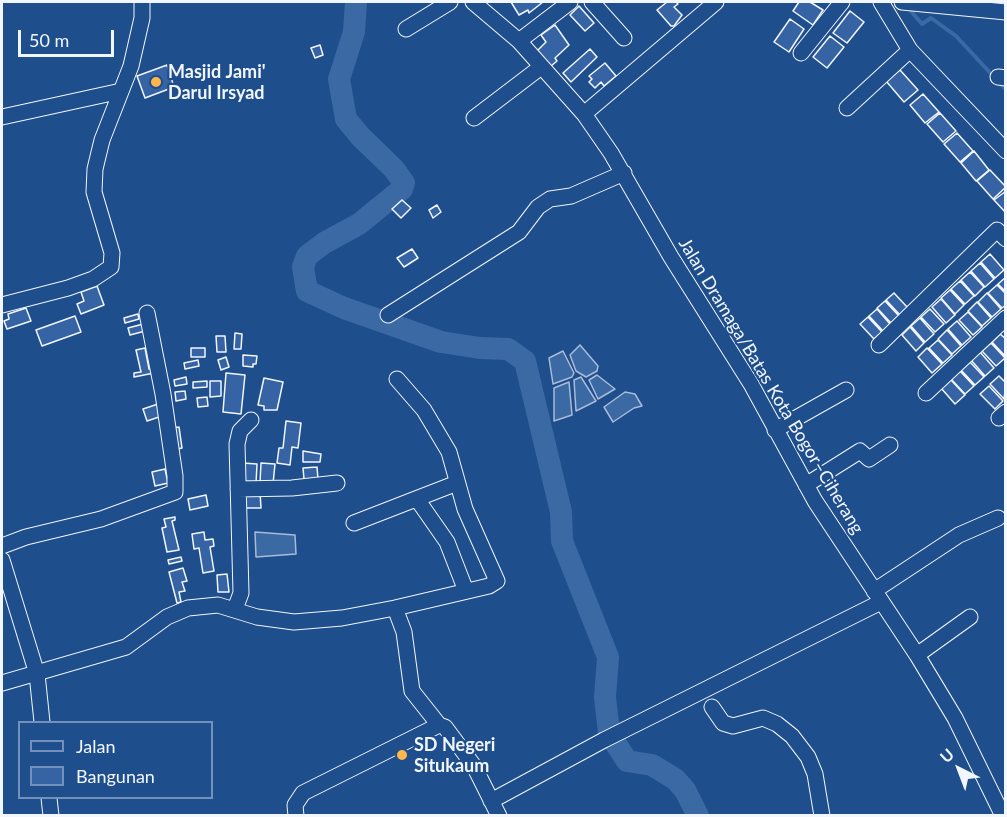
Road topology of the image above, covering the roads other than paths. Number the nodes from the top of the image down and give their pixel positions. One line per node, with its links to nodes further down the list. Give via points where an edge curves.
1 (142, 2): 18 (street, via 131,66)
2 (450, 2): 12 (street)
3 (473, 2): 14 (street, Jalan Dramaga/Batas Kota Bogor–Ciherang)
4 (570, 2): 14 (street)
5 (592, 2): 13 (street)
6 (716, 2): 20 (street)
7 (842, 2): 16 (street)
8 (881, 2): 15 (street)
9 (902, 2): 10 (street)
10 (968, 5): 11 (street)
11 (1005, 12)
12 (406, 29)
13 (624, 38)
14 (519, 41): 17 (street, Jalan Dramaga/Batas Kota Bogor–Ciherang)
15 (910, 50): 19 (street); 23 (street)
16 (801, 53)
17 (541, 67): 20 (street, Jalan Dramaga/Batas Kota Bogor–Ciherang); 22 (street)
18 (121, 91): 21 (street); 26 (street, via 102,140 94,181 112,253 111,267 69,288)
19 (847, 108)
20 (584, 114): 24 (street, Jalan Dramaga/Batas Kota Bogor–Ciherang)
21 (2, 117)
22 (474, 118)
23 (1005, 151)
24 (624, 173): 28 (street, via 571,196 550,199 538,207 519,232); 35 (street, Jalan Dramaga/Batas Kota Bogor–Ciherang)
25 (1005, 239): 30 (street, via 997,230)
26 (2, 305)
27 (147, 313): 44 (street, via 163,394 175,492 101,519)
28 (388, 315)
29 (1005, 318): 33 (street)
30 (879, 345)
31 (397, 379): 38 (street, via 424,410 445,444)
32 (846, 390): 35 (street)
33 (926, 393)
34 (251, 420): 40 (street, via 240,431 237,444)
35 (775, 430): 39 (street, Jalan Dramaga/Batas Kota Bogor–Ciherang)
36 (890, 444): 39 (street, via 868,459 860,451)
37 (337, 483): 40 (street)
38 (457, 483): 41 (street); 46 (street, via 496,581)
39 (806, 485): 47 (street, Jalan Dramaga/Batas Kota Bogor–Ciherang)
40 (238, 489): 49 (street, via 241,593)
41 (417, 499): 43 (street); 46 (street, via 447,542)
42 (998, 518): 47 (street, via 959,535)
43 (354, 523)
44 (2, 546)
45 (2, 560): 52 (street)
46 (466, 591): 48 (street)
47 (878, 596): 51 (street, Jalan Dramaga/Batas Kota Bogor–Ciherang); 58 (street)
48 (395, 608): 49 (street, via 294,622 257,617); 56 (street, via 404,632 409,687)
49 (235, 609): 52 (street, via 204,606 176,612 126,647)
50 (970, 617): 51 (street)
51 (917, 655): 63 (street, Jalan Dramaga/Batas Kota Bogor–Ciherang, via 955,718)
52 (37, 674): 53 (street); 55 (street)
53 (2, 684)
54 (712, 707): 62 (street, via 723,723 733,726 763,718 792,736 815,774)
55 (42, 721)
56 (439, 724): 58 (street, via 474,765); 60 (street, via 303,793 295,805)
57 (49, 799): 59 (street)
58 (491, 801): 61 (street)
59 (51, 816)
60 (296, 816)
61 (499, 816)
62 (822, 816)
63 (1003, 816)

